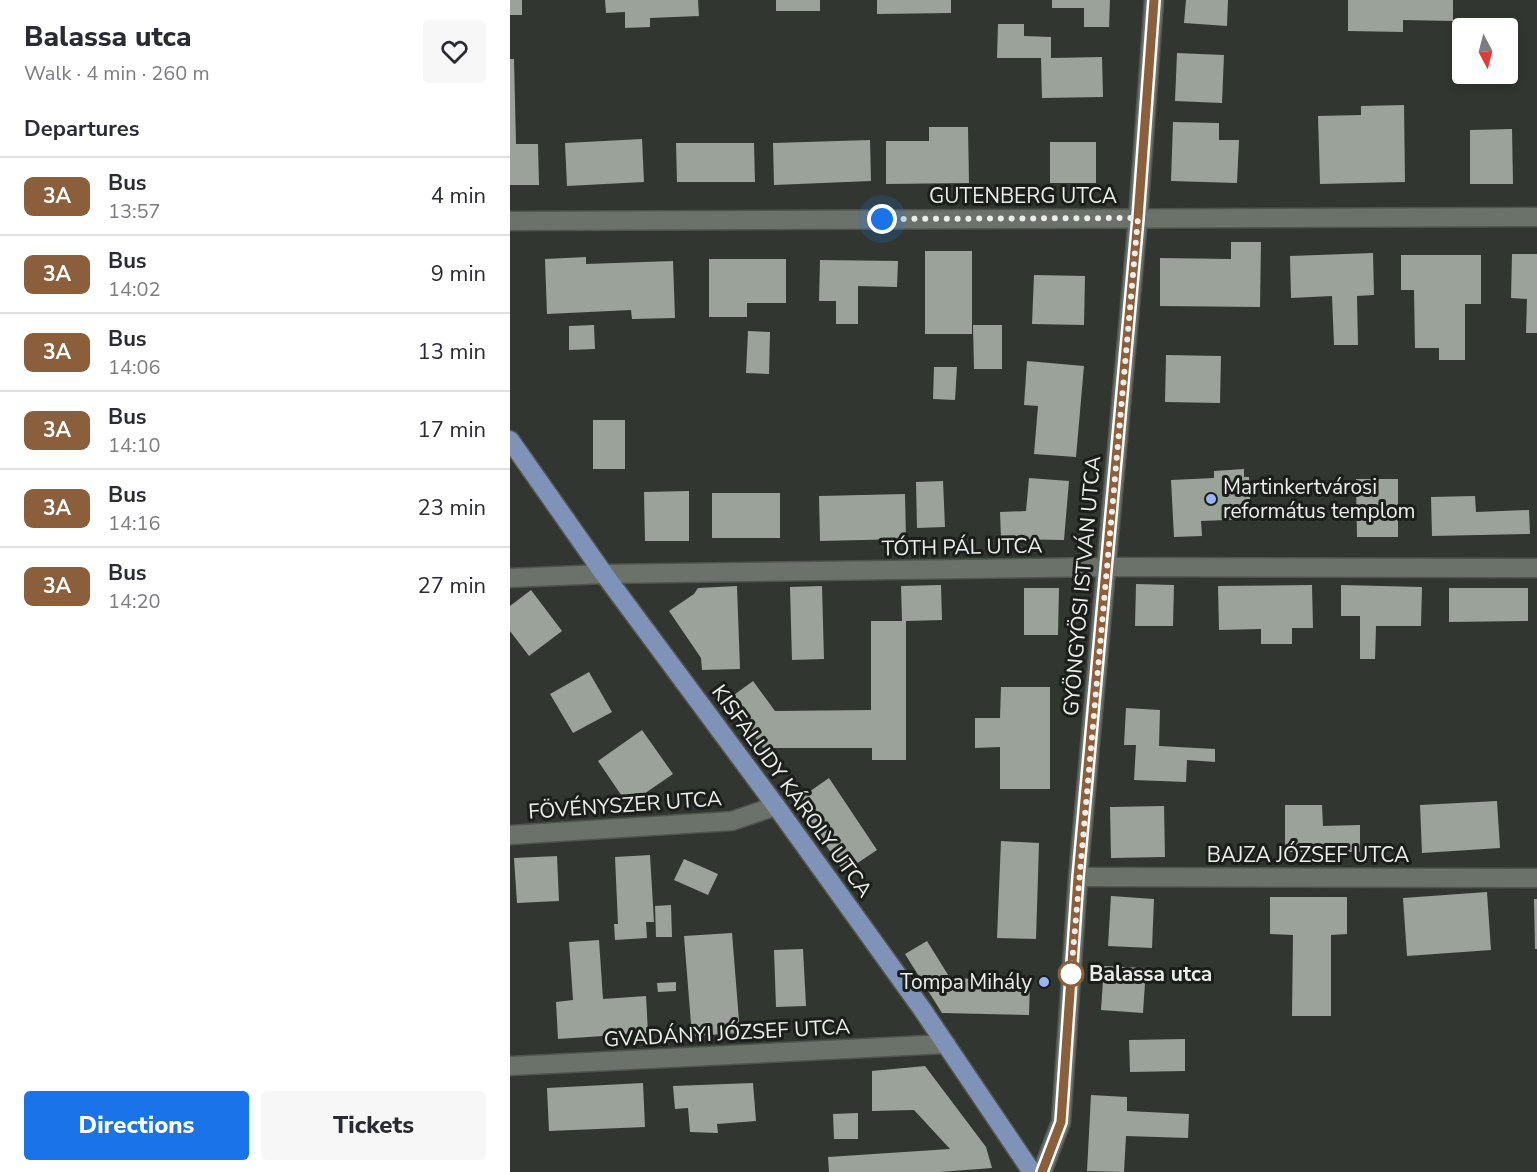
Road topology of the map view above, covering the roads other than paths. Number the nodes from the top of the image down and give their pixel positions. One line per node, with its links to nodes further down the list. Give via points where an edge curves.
1 (1154, 0): 3 (street, GYÖNGYÖSI ISTVÁN UTCA)
2 (1537, 217): 3 (street, GUTENBERG UTCA)
3 (1138, 218): 4 (street, GUTENBERG UTCA); 6 (street, GYÖNGYÖSI ISTVÁN UTCA)
4 (510, 220)
5 (510, 440): 8 (main road, KISFALUDY KÁROLY UTCA)
6 (1106, 567): 7 (street, TÓTH PÁL UTCA); 8 (street, TÓTH PÁL UTCA); 12 (street, GYÖNGYÖSI ISTVÁN UTCA)
7 (1537, 568)
8 (604, 574): 9 (street, TÓTH PÁL UTCA); 10 (main road, KISFALUDY KÁROLY UTCA)
9 (510, 578)
10 (776, 806): 11 (street, FÖVÉNYSZER UTCA, via 732,821); 14 (main road, KISFALUDY KÁROLY UTCA)
11 (510, 835)
12 (1078, 877): 13 (street, BAJZA JÓZSEF UTCA); 17 (street, GYÖNGYÖSI ISTVÁN UTCA, via 1061,1122)
13 (1537, 878)
14 (946, 1044): 15 (street, GVADÁNYI JÓZSEF UTCA); 16 (main road, KISFALUDY KÁROLY UTCA)
15 (510, 1066)
16 (1032, 1172)
17 (1042, 1172)

